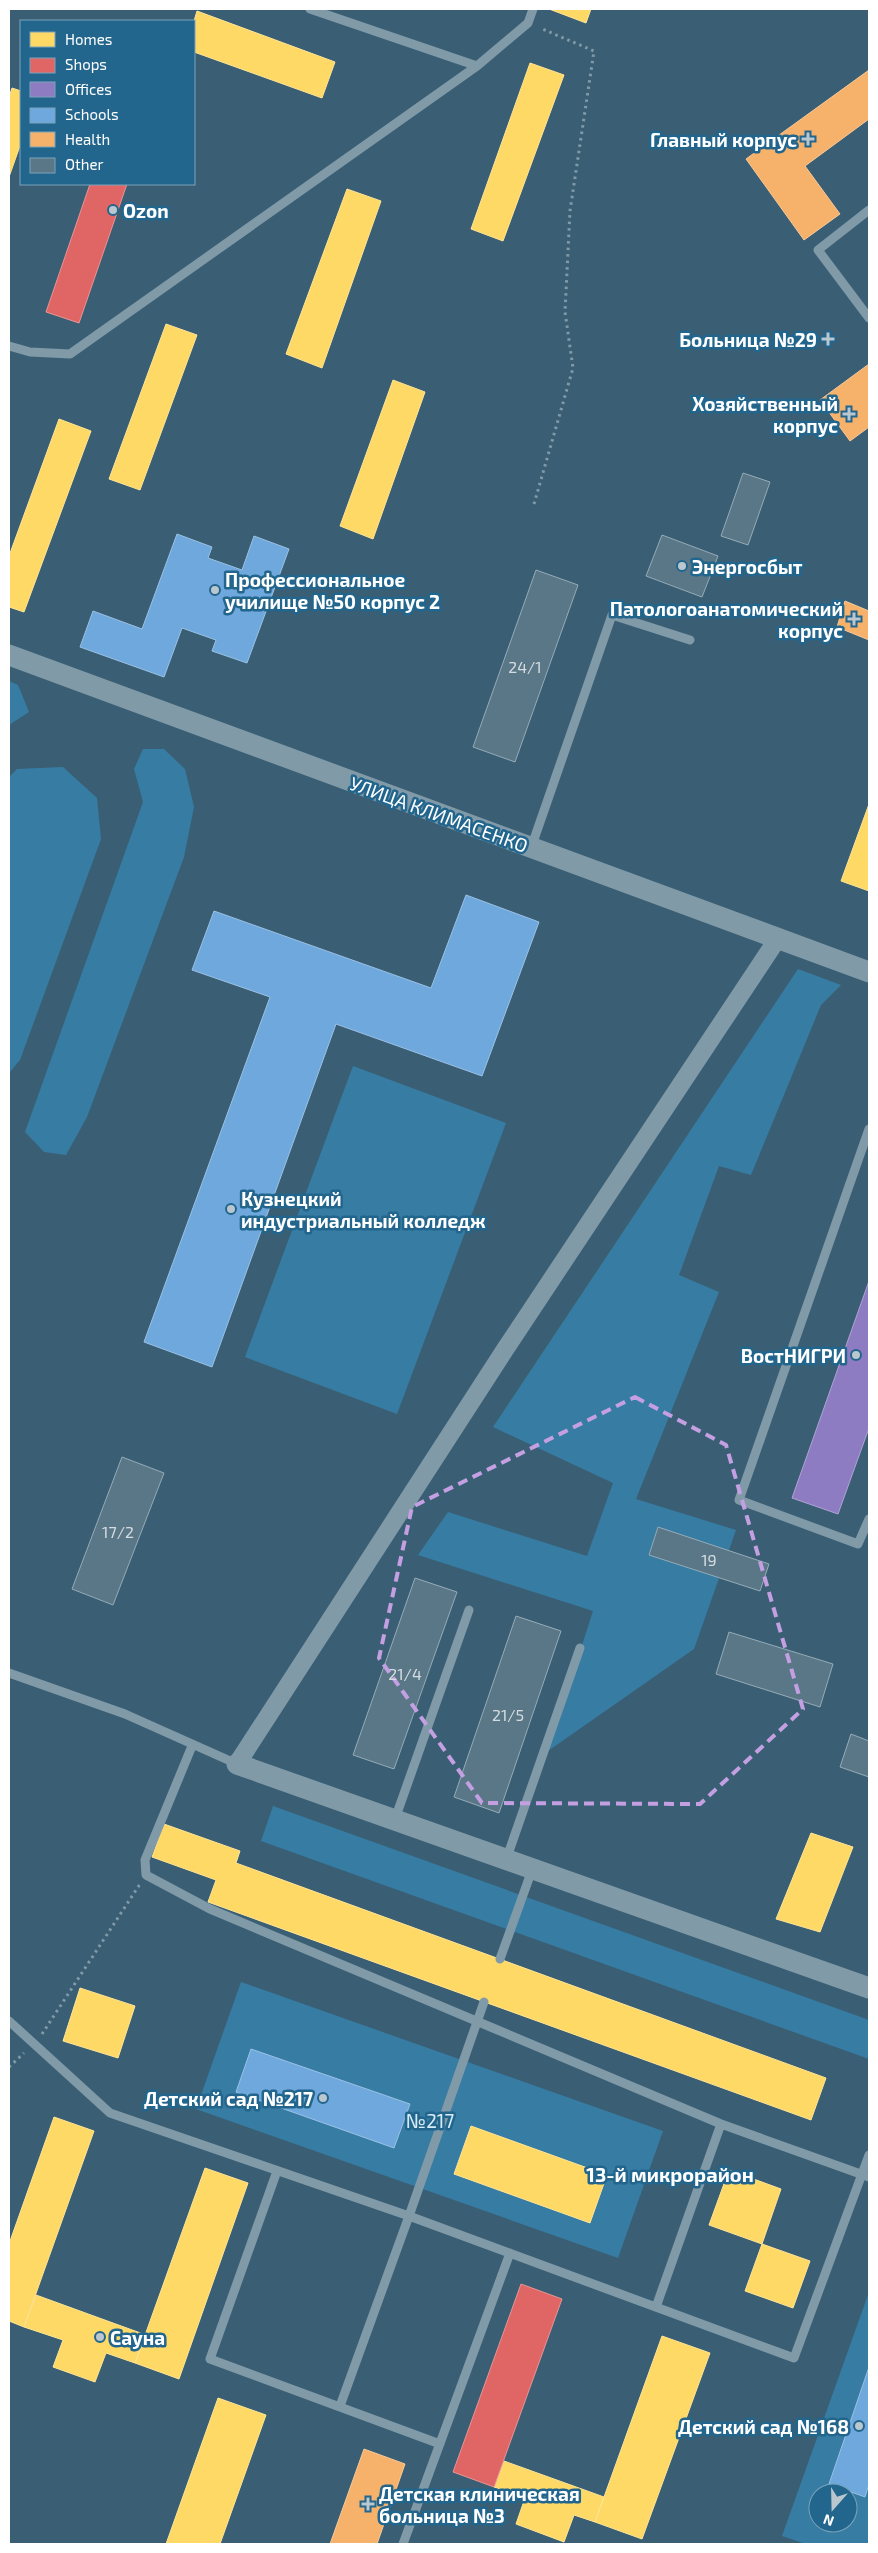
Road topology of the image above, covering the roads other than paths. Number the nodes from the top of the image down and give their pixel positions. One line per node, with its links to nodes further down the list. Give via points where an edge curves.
1 (310, 9): 3 (lane)
2 (533, 9): 3 (lane, via 528,23)
3 (477, 66): 6 (lane, via 70,354 30,352)
4 (869, 210): 5 (lane, via 818,250)
5 (869, 318)
6 (9, 346)
7 (690, 640): 9 (lane, via 612,615)
8 (9, 654): 9 (street, УЛИЦА КЛИМАСЕНКО)
9 (531, 848): 10 (street, УЛИЦА КЛИМАСЕНКО)
10 (778, 938): 11 (street, УЛИЦА КЛИМАСЕНКО); 18 (street, via 506,1348)
11 (869, 972)
12 (869, 1129): 13 (lane, via 739,1500 858,1544)
13 (869, 1519)
14 (469, 1610): 19 (lane)
15 (580, 1648): 20 (lane)
16 (9, 1673): 17 (lane, via 125,1714)
17 (192, 1746): 18 (lane); 26 (lane, via 145,1860 146,1876 210,1909)
18 (237, 1764): 19 (street)
19 (395, 1819): 20 (street)
20 (506, 1860): 21 (street)
21 (532, 1870): 22 (lane); 23 (street)
22 (500, 1959)
23 (869, 1988)
24 (484, 2002): 26 (lane)
25 (9, 2021): 29 (lane, via 110,2113)
26 (478, 2021): 27 (lane); 31 (lane)
27 (721, 2124): 30 (lane); 33 (lane)
28 (869, 2156): 30 (lane)
29 (277, 2171): 31 (lane); 34 (lane, via 210,2359)
30 (866, 2176): 33 (lane, via 794,2358)
31 (409, 2216): 32 (lane); 34 (lane)
32 (510, 2254): 33 (lane); 35 (lane)
33 (656, 2307)
34 (340, 2406): 35 (lane)
35 (440, 2444): 36 (lane)
36 (403, 2544)

